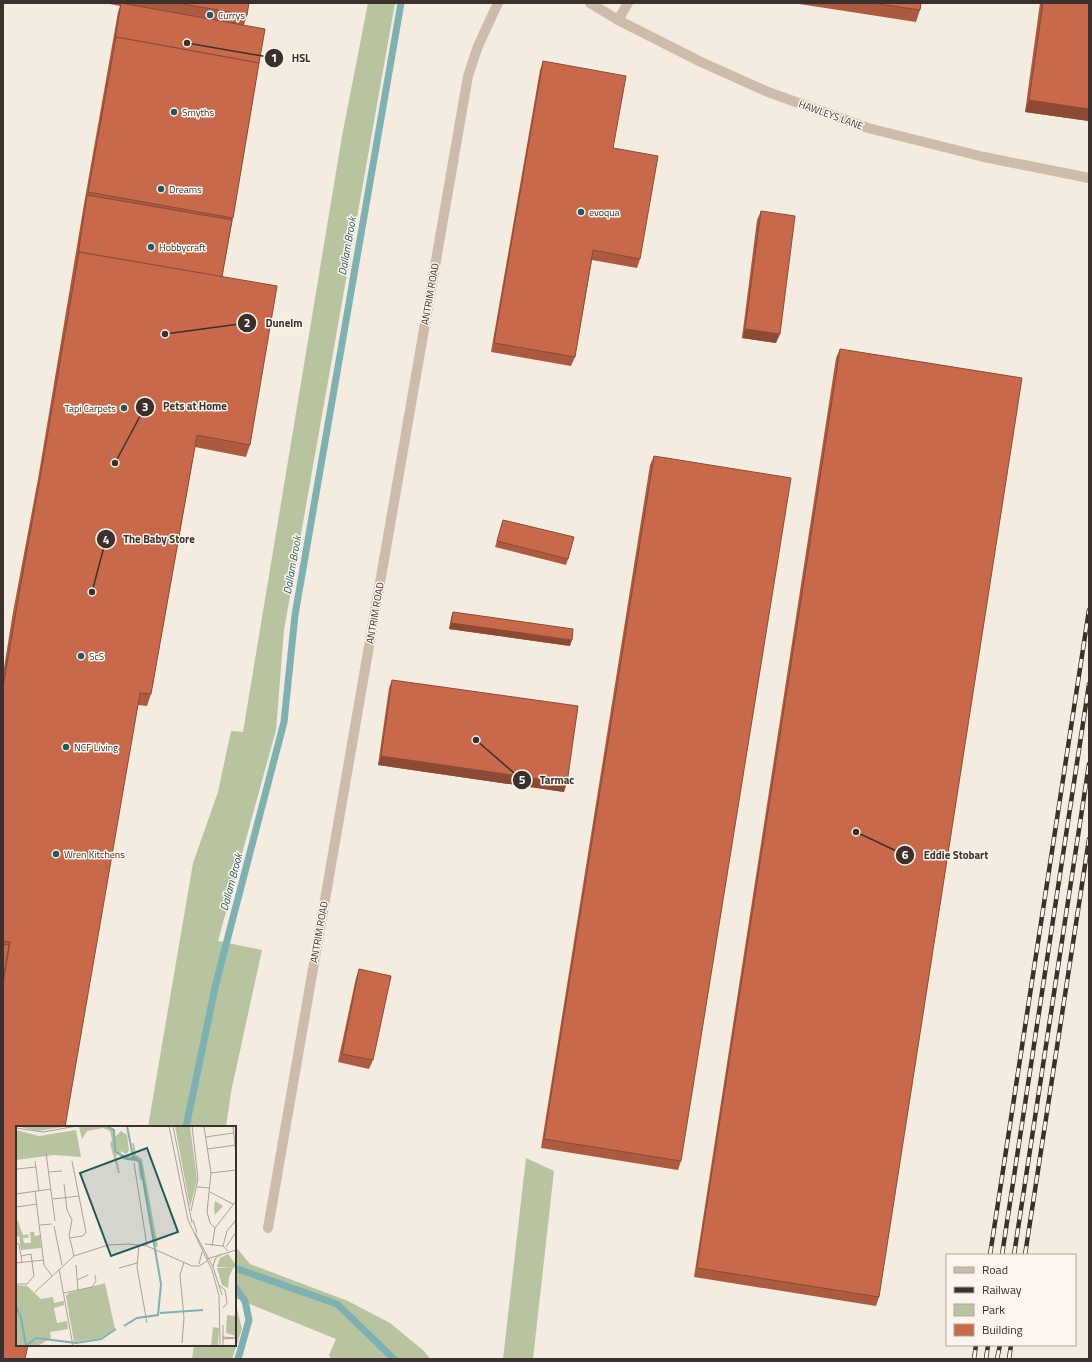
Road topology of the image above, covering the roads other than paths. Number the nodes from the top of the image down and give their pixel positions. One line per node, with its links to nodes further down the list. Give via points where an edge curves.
1 (498, 3): 6 (street, ANTRIM ROAD, via 478,46 468,76)
2 (590, 3): 4 (street, HAWLEYS LANE)
3 (628, 3): 4 (street)
4 (618, 20): 5 (street, HAWLEYS LANE, via 768,92 868,128 984,157)
5 (1089, 178)
6 (268, 1228)

